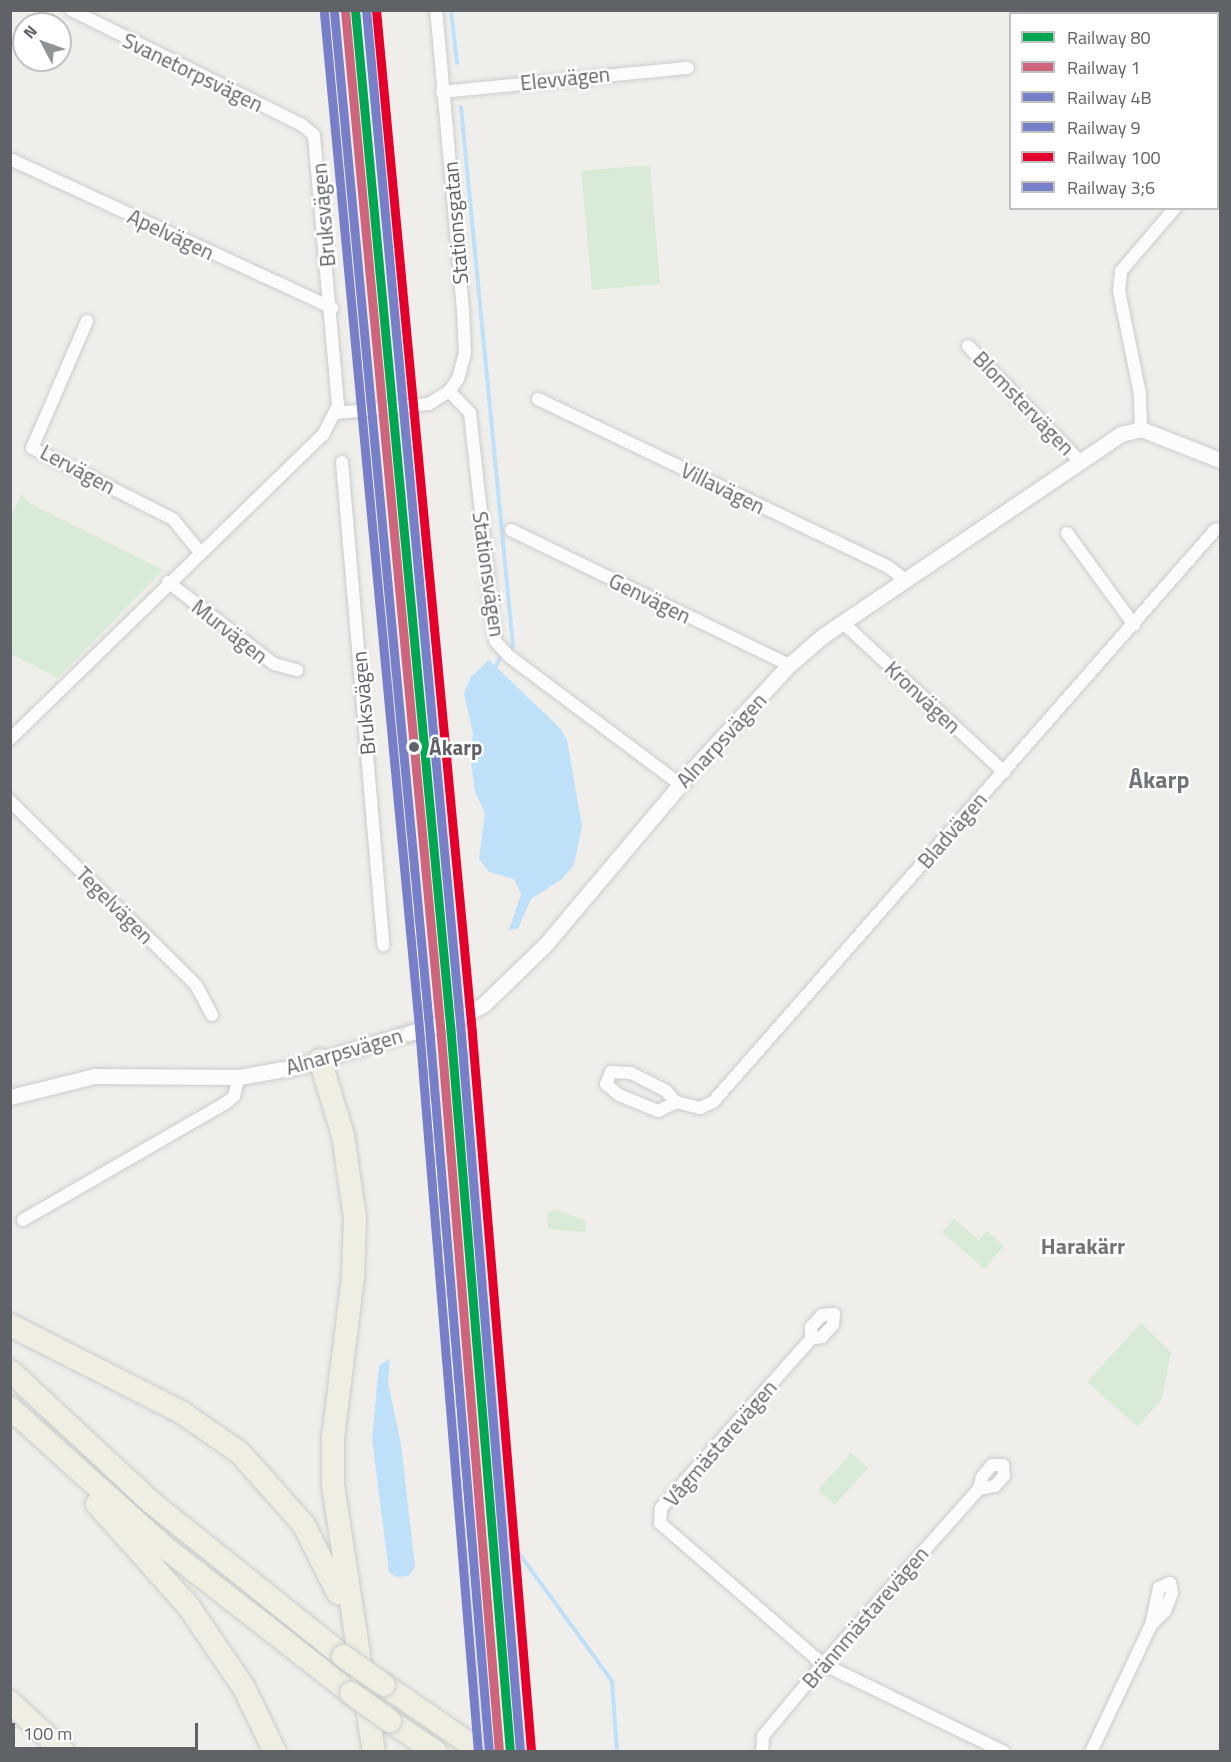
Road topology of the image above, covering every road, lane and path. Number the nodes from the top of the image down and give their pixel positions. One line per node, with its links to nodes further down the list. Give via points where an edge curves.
1 (71, 10): 5 (street, Svanetorpsvägen, via 302,124)
2 (436, 10): 4 (street, Stationsgatan)
3 (688, 68): 4 (street, Elevvägen)
4 (442, 92): 11 (street, Stationsgatan, via 465,353 458,379)
5 (314, 135): 8 (street, Bruksvägen)
6 (10, 159): 8 (street, Apelvägen)
7 (1173, 210): 14 (street, via 1121,270 1119,291 1140,394)
8 (332, 308): 13 (street, Bruksvägen)
9 (87, 321): 21 (street, Lervägen, via 32,448 173,519)
10 (968, 346): 16 (street, Blomstervägen)
11 (449, 392): 13 (street, via 429,404); 30 (street, Stationsvägen, via 470,413 495,641 510,657)
12 (538, 399): 22 (street, Villavägen, via 890,568)
13 (336, 413): 21 (street, via 323,435)
14 (1141, 429): 15 (street); 16 (street, Alnarpsvägen, via 1121,434)
15 (1221, 460)
16 (1080, 461): 22 (street, Alnarpsvägen)
17 (342, 462): 32 (street, Bruksvägen)
18 (1216, 529): 25 (street, Bladvägen)
19 (511, 530): 26 (street, Genvägen)
20 (1066, 533): 25 (street)
21 (199, 551): 23 (street)
22 (905, 580): 24 (street, Alnarpsvägen)
23 (168, 582): 27 (street, Murvägen, via 274,664); 28 (street)
24 (842, 622): 26 (street, Alnarpsvägen); 29 (street, Kronvägen)
25 (1134, 626): 29 (street, Bladvägen)
26 (789, 666): 30 (street, Alnarpsvägen)
27 (297, 670)
28 (10, 738)
29 (1004, 772): 37 (street, Bladvägen, via 713,1102 700,1108)
30 (680, 784): 34 (street, Alnarpsvägen, bridge, via 545,945 484,1004 459,1018)
31 (10, 801): 33 (street, Tegelvägen, via 196,985)
32 (383, 945)
33 (212, 1015)
34 (320, 1060): 35 (street, Alnarpsvägen); 47 (highway, via 342,1135 354,1218 353,1277 333,1437 333,1485)
35 (239, 1077): 36 (street, Alnarpsvägen, via 105,1075 67,1080); 38 (street, via 234,1096 226,1103)
36 (10, 1097)
37 (676, 1102): 37 (street, Bladvägen, via 658,1111 619,1095 606,1084 611,1072 631,1073 666,1091)
38 (23, 1220)
39 (10, 1325): 47 (highway, via 181,1412 240,1453 268,1480 304,1525 331,1574)
40 (811, 1339): 46 (street, Vågmästarevägen, via 661,1508 660,1523)
41 (10, 1371): 49 (highway, bridge, via 152,1503 343,1656)
42 (10, 1408): 43 (highway)
43 (39, 1437): 47 (highway, via 215,1589); 52 (highway, via 189,1607 244,1688)
44 (979, 1489): 46 (street, Brännmästarevägen)
45 (1151, 1625): 56 (street)
46 (823, 1664): 50 (street, Brännmästarevägen, via 763,1736); 55 (street)
47 (360, 1699): 53 (highway); 54 (highway, bridge)
48 (10, 1702): 51 (highway)
49 (475, 1747)
50 (762, 1751)
51 (63, 1752)
52 (275, 1752)
53 (374, 1752)
54 (436, 1752)
55 (1004, 1752)
56 (1091, 1752)

